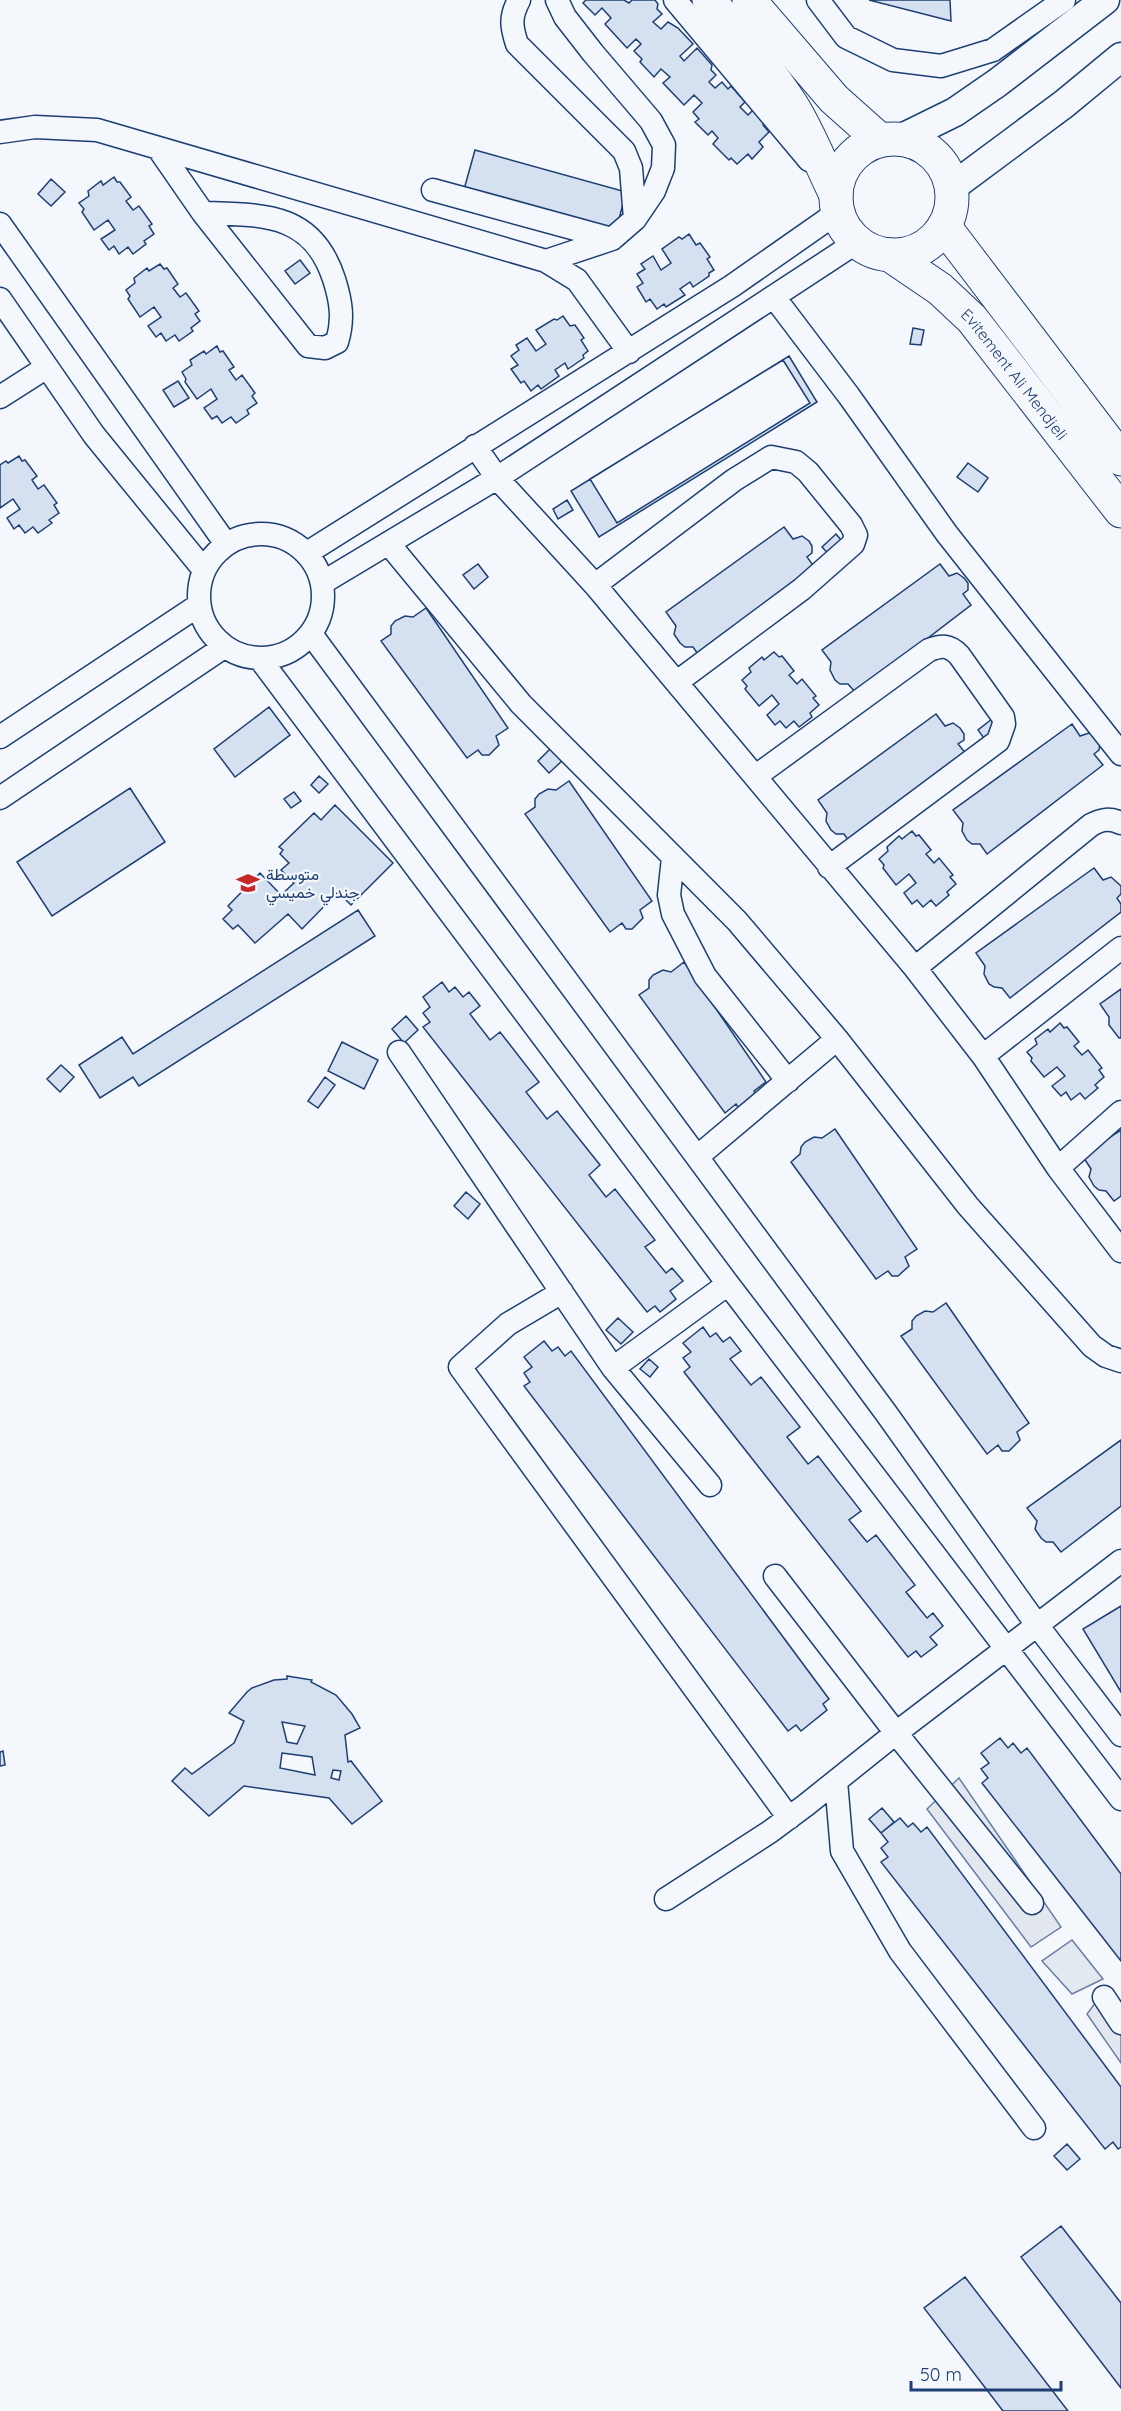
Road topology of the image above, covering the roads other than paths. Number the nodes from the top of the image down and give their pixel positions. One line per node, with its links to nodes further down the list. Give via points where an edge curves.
1 (519, 0): 17 (street, via 511,26 517,44 624,151 631,168)
2 (557, 0): 17 (street, via 565,17 651,121 664,145 663,168)
3 (675, 0): 15 (street, via 784,128)
4 (709, 0): 15 (highway, via 757,56 791,104)
5 (750, 0): 11 (highway, via 834,99)
6 (818, 0): 7 (street, via 846,37 894,60 941,66 993,50)
7 (1064, 0)
8 (1105, 0): 11 (main road, via 956,112)
9 (1121, 57): 13 (main road)
10 (0, 132): 12 (street, via 35,127 97,130)
11 (890, 140): 13 (highway, via 915,142 934,155 947,173); 15 (highway, via 863,148 849,160 839,176)
12 (158, 148): 16 (street); 23 (street)
13 (951, 188): 19 (highway, via 951,208)
14 (433, 190): 20 (street)
15 (837, 204): 21 (highway, via 845,229); 26 (street, via 732,286)
16 (203, 213): 16 (street, via 252,214 281,220 310,236 331,270 342,303 337,342 325,348 308,346)
17 (635, 219): 20 (street)
18 (0, 224): 33 (street)
19 (944, 226): 22 (highway, via 921,248); 30 (highway, Evitement Ali Mendjeli)
20 (612, 239): 23 (street)
21 (857, 242): 22 (highway); 24 (street)
22 (890, 255): 32 (highway, Evitement Ali Mendjeli, via 940,289 972,319)
23 (546, 261): 26 (street, via 577,280)
24 (774, 297): 31 (street); 45 (street, via 947,534)
25 (0, 299): 27 (street)
26 (629, 352): 29 (street)
27 (47, 367): 28 (street); 36 (street, via 94,435)
28 (0, 397)
29 (475, 446): 31 (street); 35 (street)
30 (1121, 459)
31 (497, 478): 34 (street); 38 (street)
32 (1121, 511)
33 (226, 544): 35 (street, via 261,533 278,535); 36 (street)
34 (389, 544): 37 (street); 49 (street, via 521,704)
35 (307, 553): 37 (street)
36 (204, 570): 39 (street)
37 (322, 583): 40 (street, via 324,601)
38 (595, 585): 43 (street); 43 (street, via 771,456 796,462 808,472 851,525 856,535 853,544 802,589)
39 (199, 605): 41 (street, via 203,621); 44 (street)
40 (311, 634): 42 (street, via 297,648); 58 (street)
41 (224, 647): 42 (street, via 241,656); 47 (street)
42 (260, 659): 61 (street)
43 (676, 682): 46 (street)
44 (0, 736)
45 (1121, 754)
46 (756, 776): 50 (street); 50 (street, via 929,650 942,646 959,655 1003,717 998,741)
47 (0, 798)
48 (1121, 823): 52 (street, via 1099,820)
49 (673, 858): 53 (street, via 737,921); 56 (street, via 669,895 673,914 705,976)
50 (829, 867): 52 (street)
51 (1121, 948): 55 (street)
52 (915, 968): 55 (street)
53 (837, 1039): 56 (street); 63 (street, via 975,1215 1092,1346)
54 (399, 1052): 62 (street)
55 (983, 1056): 59 (street)
56 (788, 1081): 58 (street)
57 (1121, 1112): 59 (street)
58 (697, 1157): 68 (street)
59 (1058, 1168): 60 (street)
60 (1121, 1251)
61 (728, 1284): 64 (street); 69 (street)
62 (562, 1292): 64 (street); 74 (street, via 508,1324 460,1366)
63 (1121, 1360)
64 (613, 1368): 65 (street)
65 (710, 1485)
66 (1121, 1561): 68 (street)
67 (775, 1576): 70 (street)
68 (1037, 1625): 69 (street); 71 (street)
69 (1007, 1648): 70 (street); 73 (street)
70 (896, 1733): 72 (street); 76 (street)
71 (1121, 1735)
72 (836, 1781): 74 (street); 79 (street, via 842,1851 900,1951)
73 (1121, 1799)
74 (789, 1818): 75 (street)
75 (666, 1899)
76 (1032, 1903)
77 (1104, 1997): 78 (street)
78 (1121, 2023)
79 (1034, 2128)

